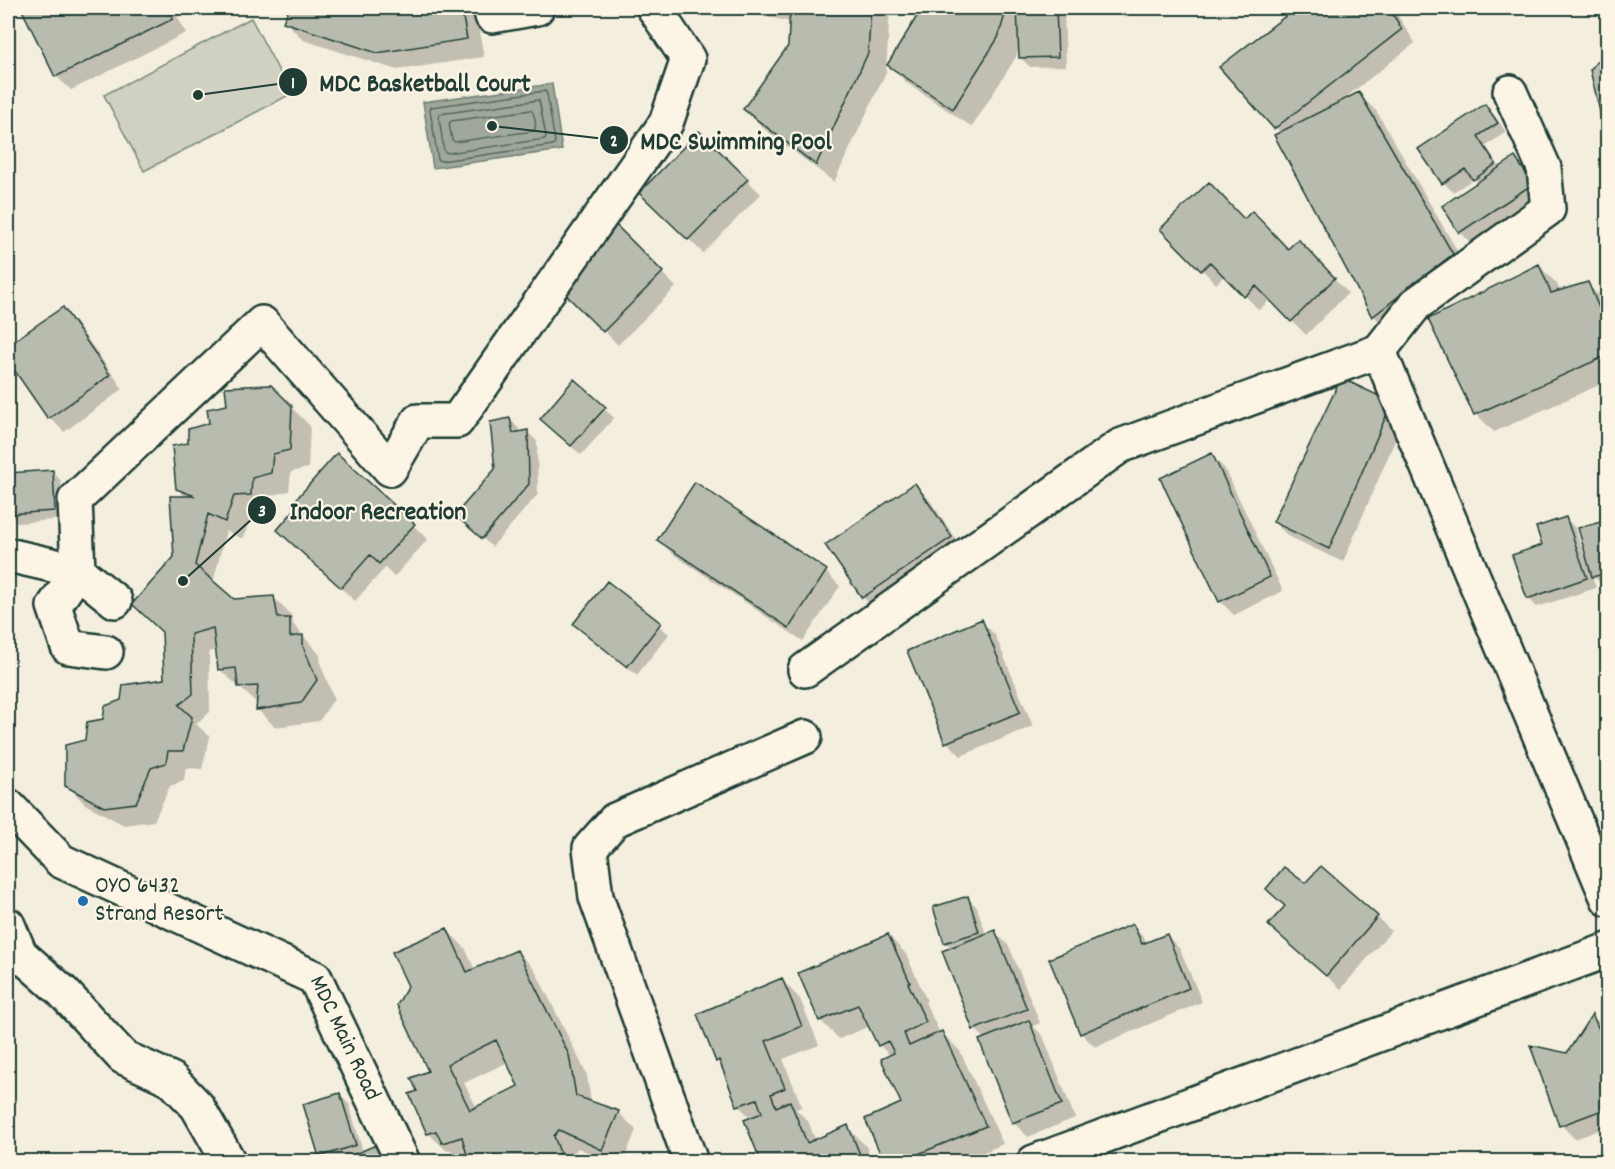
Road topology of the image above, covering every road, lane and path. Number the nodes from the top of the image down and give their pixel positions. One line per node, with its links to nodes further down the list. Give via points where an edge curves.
1 (537, 8): 3 (street)
2 (654, 8): 7 (street, via 688,59 666,123 457,421 418,421 390,469 262,323 75,500)
3 (492, 16)
4 (1510, 92): 5 (street, via 1544,168 1548,209 1416,304)
5 (1378, 351): 10 (street, via 1120,446); 13 (street)
6 (8, 555): 7 (street)
7 (78, 571): 8 (street); 9 (street, via 54,606 68,647)
8 (115, 601)
9 (106, 652)
10 (805, 670)
11 (805, 737): 18 (street, via 615,820 590,848 596,897)
12 (8, 806): 17 (street, MDC Main Road, via 61,861 315,978)
13 (1608, 899)
14 (8, 926): 16 (street, via 20,954 63,992 123,1057 171,1079 197,1106)
15 (1608, 950): 19 (street)
16 (229, 1161)
17 (403, 1161)
18 (692, 1161)
19 (1034, 1161)

